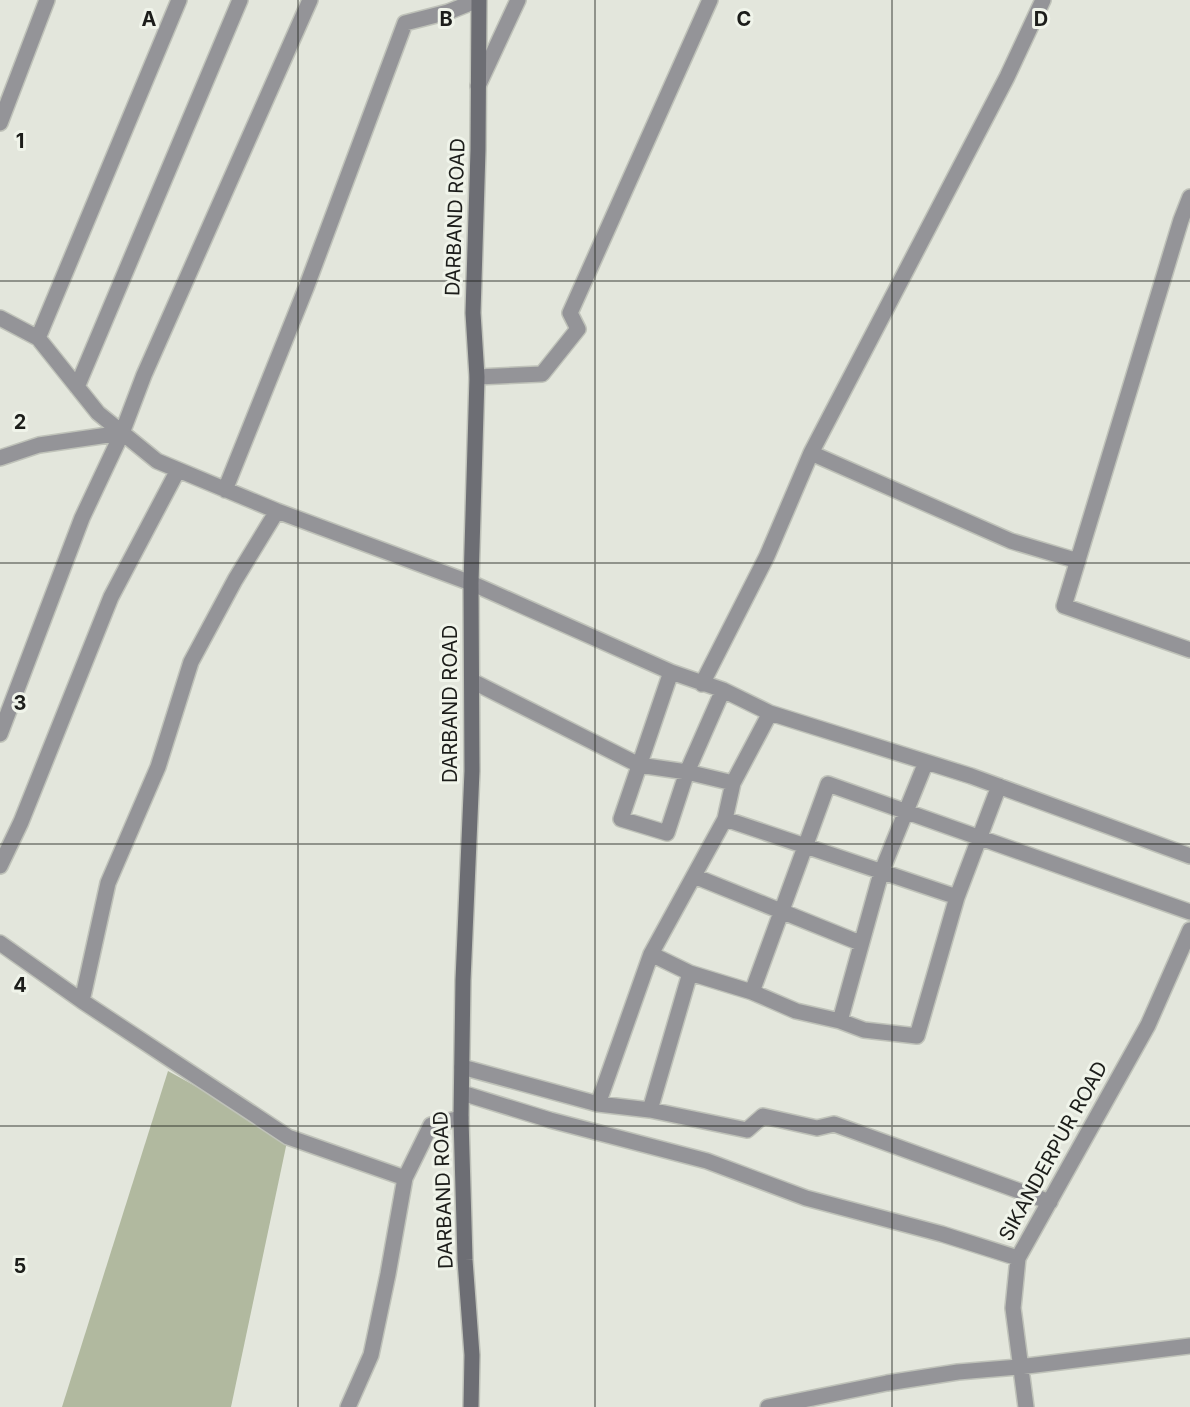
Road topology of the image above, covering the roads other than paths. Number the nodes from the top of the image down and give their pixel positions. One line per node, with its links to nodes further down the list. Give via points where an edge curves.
1 (47, 0): 10 (street)
2 (179, 0): 13 (street)
3 (240, 0): 15 (street)
4 (310, 0): 16 (street, via 148,364)
5 (478, 0): 9 (main road, DARBAND ROAD); 20 (street, via 405,23)
6 (518, 0): 9 (street)
7 (710, 0): 14 (street, via 570,313 578,329 542,374)
8 (1043, 0): 17 (street)
9 (478, 86): 14 (main road, DARBAND ROAD, via 473,313)
10 (0, 123)
11 (1190, 197): 22 (street)
12 (0, 318): 13 (street)
13 (38, 338): 15 (street)
14 (477, 377): 23 (main road, DARBAND ROAD)
15 (77, 387): 16 (street, via 98,413)
16 (122, 433): 18 (street, via 39,445); 19 (street, via 157,461); 30 (street, via 82,518)
17 (811, 453): 22 (street, via 1011,541); 27 (street, via 767,556)
18 (0, 458)
19 (178, 470): 20 (street); 41 (street, via 111,597)
20 (225, 490): 21 (street)
21 (277, 511): 23 (street); 53 (street, via 191,662 158,767 108,883)
22 (1078, 561): 24 (street, via 1064,606)
23 (471, 583): 25 (street); 26 (main road, DARBAND ROAD)
24 (1190, 650)
25 (670, 672): 27 (street); 32 (street)
26 (472, 681): 32 (street); 55 (main road, DARBAND ROAD)
27 (702, 684): 28 (street)
28 (723, 690): 29 (street); 33 (street)
29 (770, 713): 31 (street); 34 (street)
30 (0, 734)
31 (926, 762): 35 (street); 36 (street)
32 (639, 765): 33 (street); 33 (street, via 621,819 667,833)
33 (687, 772): 34 (street)
34 (733, 783): 37 (street)
35 (999, 786): 38 (street); 40 (street)
36 (907, 812): 38 (street); 39 (street, via 828,784); 42 (street)
37 (725, 819): 39 (street); 43 (street)
38 (981, 837): 44 (street); 46 (street)
39 (805, 847): 42 (street); 45 (street)
40 (1190, 856)
41 (0, 866)
42 (881, 873): 44 (street); 49 (street)
43 (694, 876): 45 (street); 50 (street)
44 (957, 897): 54 (street, via 917,1036 864,1030)
45 (781, 911): 49 (street); 52 (street)
46 (1190, 912)
47 (1190, 930): 61 (street, SIKANDERPUR ROAD, via 1148,1025)
48 (0, 943): 53 (street)
49 (860, 943): 54 (street)
50 (651, 954): 51 (street); 57 (street)
51 (690, 973): 52 (street); 58 (street)
52 (752, 992): 54 (street, via 796,1011)
53 (82, 1001): 60 (street, via 288,1137)
54 (840, 1021)
55 (462, 1067): 56 (main road, DARBAND ROAD); 57 (street)
56 (462, 1093): 59 (main road, DARBAND ROAD); 62 (street, via 707,1161 806,1198)
57 (598, 1104): 58 (street)
58 (650, 1110): 61 (street, via 747,1130 763,1116 817,1128 834,1124)
59 (461, 1118): 60 (street, via 430,1125); 66 (main road, DARBAND ROAD)
60 (405, 1178): 65 (street, via 371,1355)
61 (1050, 1202): 62 (street, SIKANDERPUR ROAD)
62 (1017, 1258): 64 (street, SIKANDERPUR ROAD, via 1013,1308)
63 (1190, 1346): 64 (street)
64 (1019, 1367): 67 (street, via 887,1383); 68 (street, SIKANDERPUR ROAD)
65 (348, 1407)
66 (471, 1407)
67 (768, 1407)
68 (1026, 1407)

